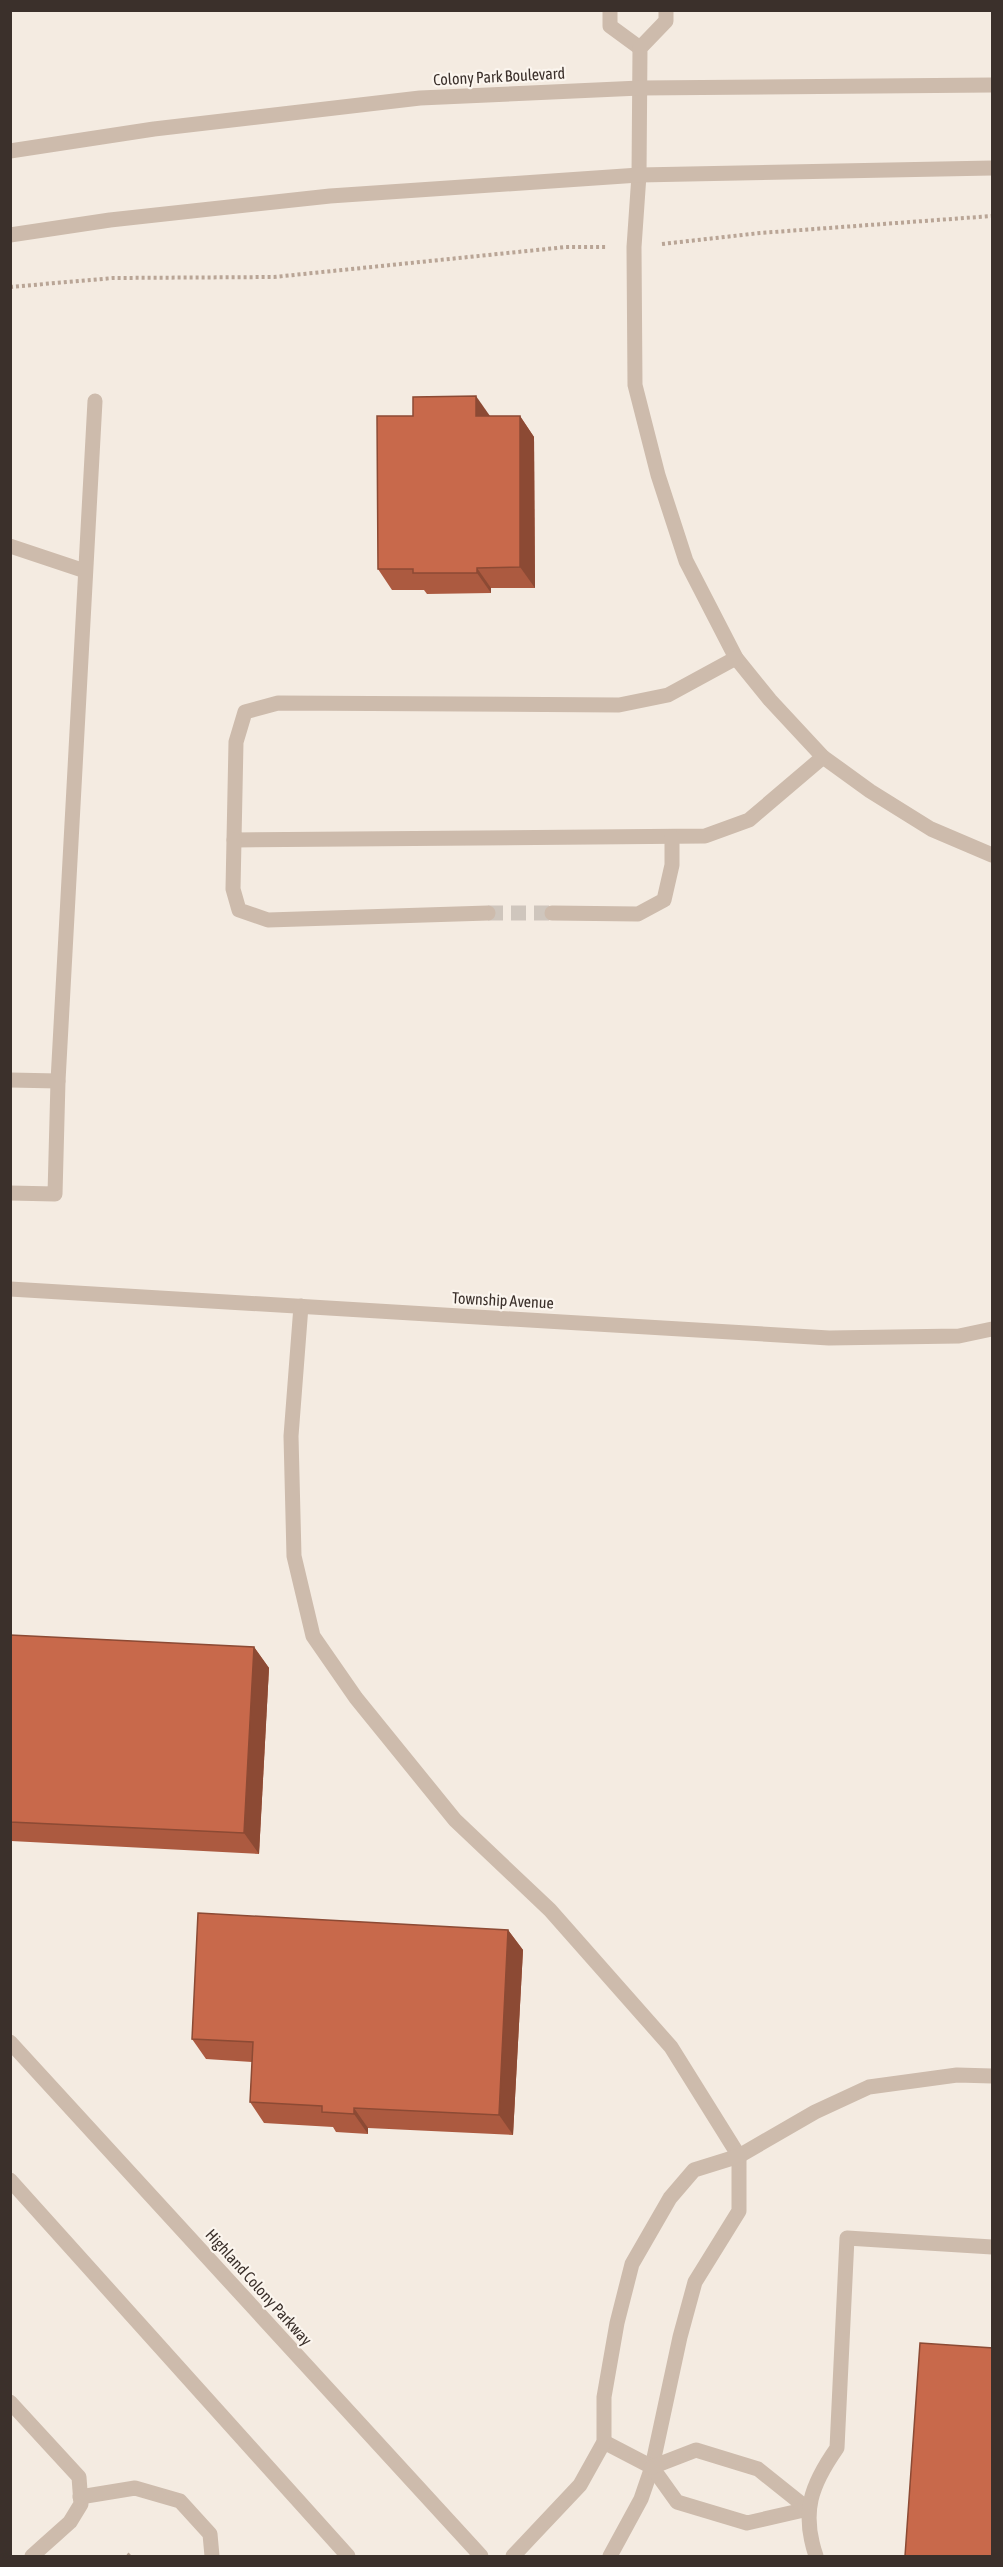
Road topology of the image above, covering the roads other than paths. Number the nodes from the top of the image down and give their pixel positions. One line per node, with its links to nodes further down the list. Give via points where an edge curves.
1 (610, 10): 3 (street, via 610,26)
2 (666, 10): 3 (street, via 666,21)
3 (640, 48): 5 (street)
4 (993, 85): 5 (street, Colony Park Boulevard)
5 (640, 88): 6 (street, Colony Park Boulevard, via 420,98 154,129); 8 (street)
6 (10, 151)
7 (993, 168): 8 (street)
8 (639, 175): 9 (street, via 330,196); 13 (street, via 634,247 635,385 686,561)
9 (10, 235)
10 (95, 400): 12 (street)
11 (10, 546): 12 (street)
12 (85, 572): 21 (street)
13 (736, 658): 14 (street); 16 (street, via 668,694 619,705 278,703 245,712 236,742)
14 (823, 758): 15 (street, via 748,820 705,836); 17 (street, via 931,829)
15 (672, 837): 16 (street); 19 (street, via 672,865 664,900 638,914)
16 (234, 840): 18 (street, via 233,889 239,910 268,920)
17 (993, 855)
18 (488, 913)
19 (552, 913)
20 (10, 1080): 21 (street)
21 (58, 1081): 22 (street, via 56,1194)
22 (10, 1193)
23 (10, 1288): 24 (street, Township Avenue)
24 (301, 1306): 25 (street, Township Avenue, via 829,1338 959,1336); 28 (street, via 291,1436 294,1556 313,1636 356,1698 455,1820 550,1910 671,2047)
25 (993, 1329)
26 (10, 2042): 39 (street, Highland Colony Parkway)
27 (993, 2076): 28 (street, via 957,2075 869,2088 815,2112)
28 (739, 2156): 32 (street, via 694,2170 670,2198 632,2264 604,2397); 33 (street, via 739,2211 695,2282)
29 (10, 2180): 38 (street)
30 (993, 2247): 35 (street, via 847,2238 837,2448 818,2475)
31 (10, 2402): 34 (street, via 79,2477)
32 (604, 2442): 33 (street); 40 (street, via 580,2485)
33 (652, 2467): 35 (street, via 696,2450 758,2469); 35 (street, via 677,2502 747,2523); 41 (street, via 641,2499)
34 (81, 2498): 36 (street, via 70,2522); 37 (street, via 135,2488 180,2501 210,2534)
35 (808, 2509): 42 (street)
36 (32, 2556)
37 (212, 2556)
38 (348, 2556)
39 (481, 2556)
40 (513, 2556)
41 (610, 2556)
42 (816, 2556)

